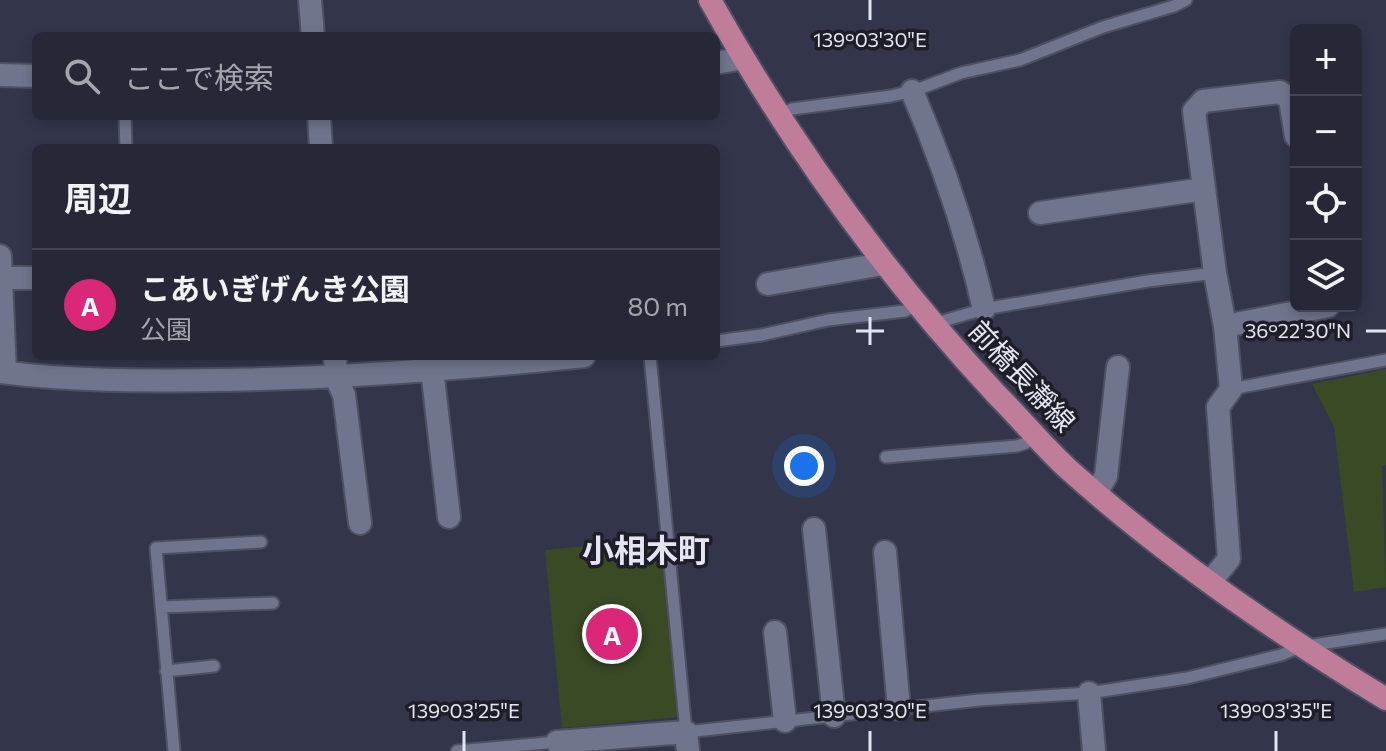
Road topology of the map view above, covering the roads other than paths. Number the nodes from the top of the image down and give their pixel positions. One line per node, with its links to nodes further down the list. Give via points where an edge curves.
1 (310, 0): 4 (street)
2 (710, 0): 5 (main road, 前橋長瀞線)
3 (1186, 0): 9 (lane, via 1020,60)
4 (313, 32)
5 (743, 58): 6 (street); 11 (main road, 前橋長瀞線)
6 (720, 62)
7 (0, 75): 8 (street)
8 (32, 76)
9 (912, 91): 11 (lane); 24 (street, via 973,262)
10 (1290, 99): 16 (street, via 1280,92 1203,101 1195,107)
11 (779, 114): 18 (main road, 前橋長瀞線)
12 (125, 120): 14 (lane)
13 (319, 120): 15 (street)
14 (126, 144)
15 (321, 144)
16 (1204, 189): 17 (street); 20 (street)
17 (1040, 213)
18 (883, 264): 22 (street); 23 (main road, 前橋長瀞線)
19 (1, 267): 21 (street); 36 (street)
20 (1215, 273): 24 (lane); 27 (street)
21 (32, 277)
22 (768, 284)
23 (916, 305): 26 (main road, 前橋長瀞線); 28 (lane)
24 (984, 309): 26 (lane)
25 (1297, 312): 27 (street)
26 (932, 324): 38 (main road, 前橋長瀞線)
27 (1225, 326): 37 (street)
28 (720, 340)
29 (502, 360): 32 (street)
30 (650, 360): 59 (lane)
31 (1386, 360): 37 (lane)
32 (456, 362): 35 (street)
33 (335, 366): 35 (street); 36 (street, via 146,381); 42 (street, via 344,395)
34 (1118, 367): 40 (street, via 1106,476)
35 (432, 369): 41 (street)
36 (3, 372)
37 (1231, 389): 46 (street, via 1218,407 1229,559)
38 (1035, 435): 39 (lane, via 1017,446); 40 (main road, 前橋長瀞線)
39 (886, 457)
40 (1096, 493): 46 (main road, 前橋長瀞線)
41 (449, 517)
42 (360, 523)
43 (814, 529): 57 (street)
44 (261, 542): 48 (lane, via 156,548)
45 (885, 552): 56 (street)
46 (1210, 582): 51 (main road, 前橋長瀞線)
47 (273, 603): 48 (lane)
48 (161, 607): 53 (lane)
49 (775, 632): 58 (street)
50 (1386, 634): 51 (lane)
51 (1300, 647): 54 (lane, via 1187,678); 55 (main road, 前橋長瀞線)
52 (214, 666): 53 (lane)
53 (166, 671): 61 (lane)
54 (1089, 693): 56 (lane); 63 (street)
55 (1386, 699)
56 (899, 709): 57 (lane)
57 (834, 716): 58 (lane)
58 (785, 721): 59 (lane)
59 (687, 741): 60 (street)
60 (557, 742): 62 (lane)
61 (174, 751)
62 (457, 751)
63 (1094, 751)

